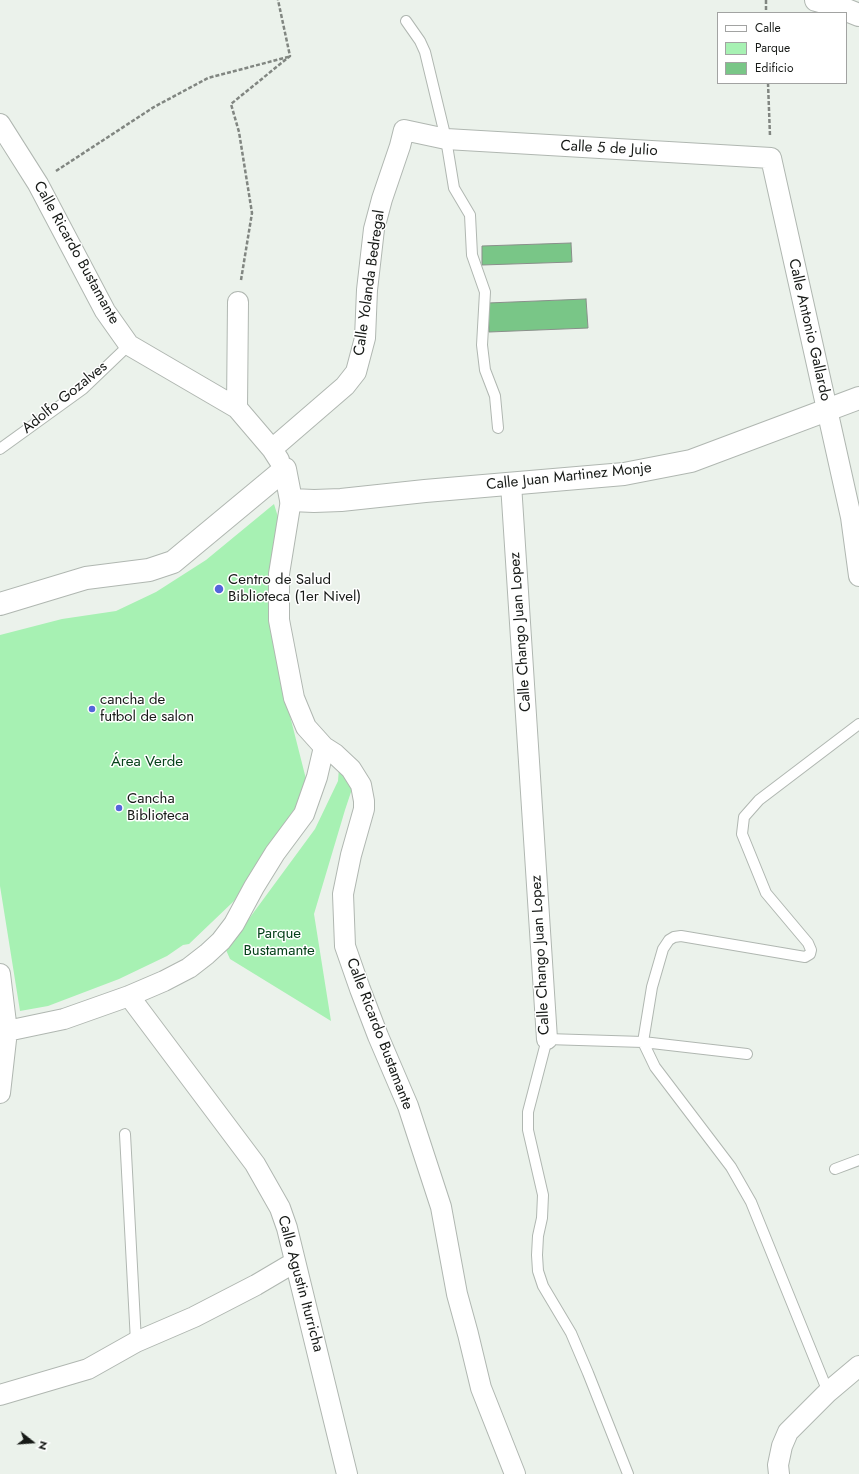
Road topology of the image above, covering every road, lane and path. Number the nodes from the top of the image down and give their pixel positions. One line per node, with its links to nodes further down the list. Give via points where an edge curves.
1 (278, 0): 7 (path)
2 (766, 0): 4 (path)
3 (816, 0): 5 (street)
4 (766, 12)
5 (859, 15)
6 (406, 21): 11 (lane, via 425,52)
7 (290, 56): 13 (path, via 208,78 154,107); 14 (path, via 231,104 239,132 252,213)
8 (768, 84): 12 (path)
9 (0, 124): 13 (street, Calle Ricardo Bustamante)
10 (404, 130): 11 (street, Calle 5 de Julio); 21 (street, Calle Yolanda Bedregal, via 374,229 365,338 356,372 344,386)
11 (446, 139): 12 (street, Calle 5 de Julio); 19 (lane, via 454,188 470,215 472,255 485,292 483,352 485,370 495,396)
12 (771, 158): 18 (street, Calle Antonio Gallardo)
13 (38, 184): 15 (street, Calle Ricardo Bustamante, via 105,311)
14 (238, 302): 17 (street)
15 (129, 345): 17 (street, Calle Ricardo Bustamante); 20 (lane, Adolfo Gozalves, via 83,388)
16 (859, 398): 18 (street, Calle Juan Martinez Monje)
17 (237, 408): 21 (street, Calle Ricardo Bustamante)
18 (827, 410): 23 (street, Calle Juan Martinez Monje, via 691,461 624,474); 25 (street, Calle Antonio Gallardo, via 851,517)
19 (498, 428)
20 (0, 449)
21 (272, 449): 22 (street, Calle Ricardo Bustamante)
22 (285, 469): 24 (street, Calle Ricardo Bustamante); 26 (street, via 173,562 149,570 86,578)
23 (511, 484): 24 (street, Calle Juan Martinez Monje, via 341,500); 32 (street, Calle Chango Juan Lopez)
24 (291, 500): 28 (street, Calle Ricardo Bustamante, via 279,574 279,620 294,698 306,727)
25 (859, 576)
26 (0, 604)
27 (859, 724): 33 (lane, via 759,800 744,818 742,834 766,893 808,943 810,954 806,957 681,936 674,937 663,949 652,986)
28 (324, 747): 30 (street, via 304,814 275,853 234,924 221,941 189,968); 45 (street, Calle Ricardo Bustamante, via 351,769 361,785 364,801 343,894 345,946 378,1036 408,1106 441,1207 457,1294 481,1388)
29 (0, 974): 31 (street)
30 (129, 996): 31 (street, via 64,1019); 39 (street, Calle Agustin Iturricha, via 255,1164 280,1208)
31 (7, 1031): 35 (street)
32 (547, 1039): 33 (lane); 46 (lane, Calle Chango Juan Lopez, via 528,1112 528,1130 543,1195 538,1236 538,1271 542,1286 571,1333)
33 (643, 1042): 34 (lane); 42 (lane, via 655,1067 731,1167 751,1202)
34 (746, 1054)
35 (0, 1094)
36 (125, 1134): 40 (lane)
37 (859, 1160): 38 (lane)
38 (835, 1169)
39 (295, 1262): 40 (street, via 194,1317); 44 (street, Calle Agustin Iturricha)
40 (136, 1342): 43 (street, via 88,1369)
41 (859, 1366): 42 (street)
42 (828, 1392): 47 (street, via 788,1432 782,1446)
43 (0, 1395)
44 (347, 1474)
45 (515, 1474)
46 (628, 1474)
47 (779, 1474)

